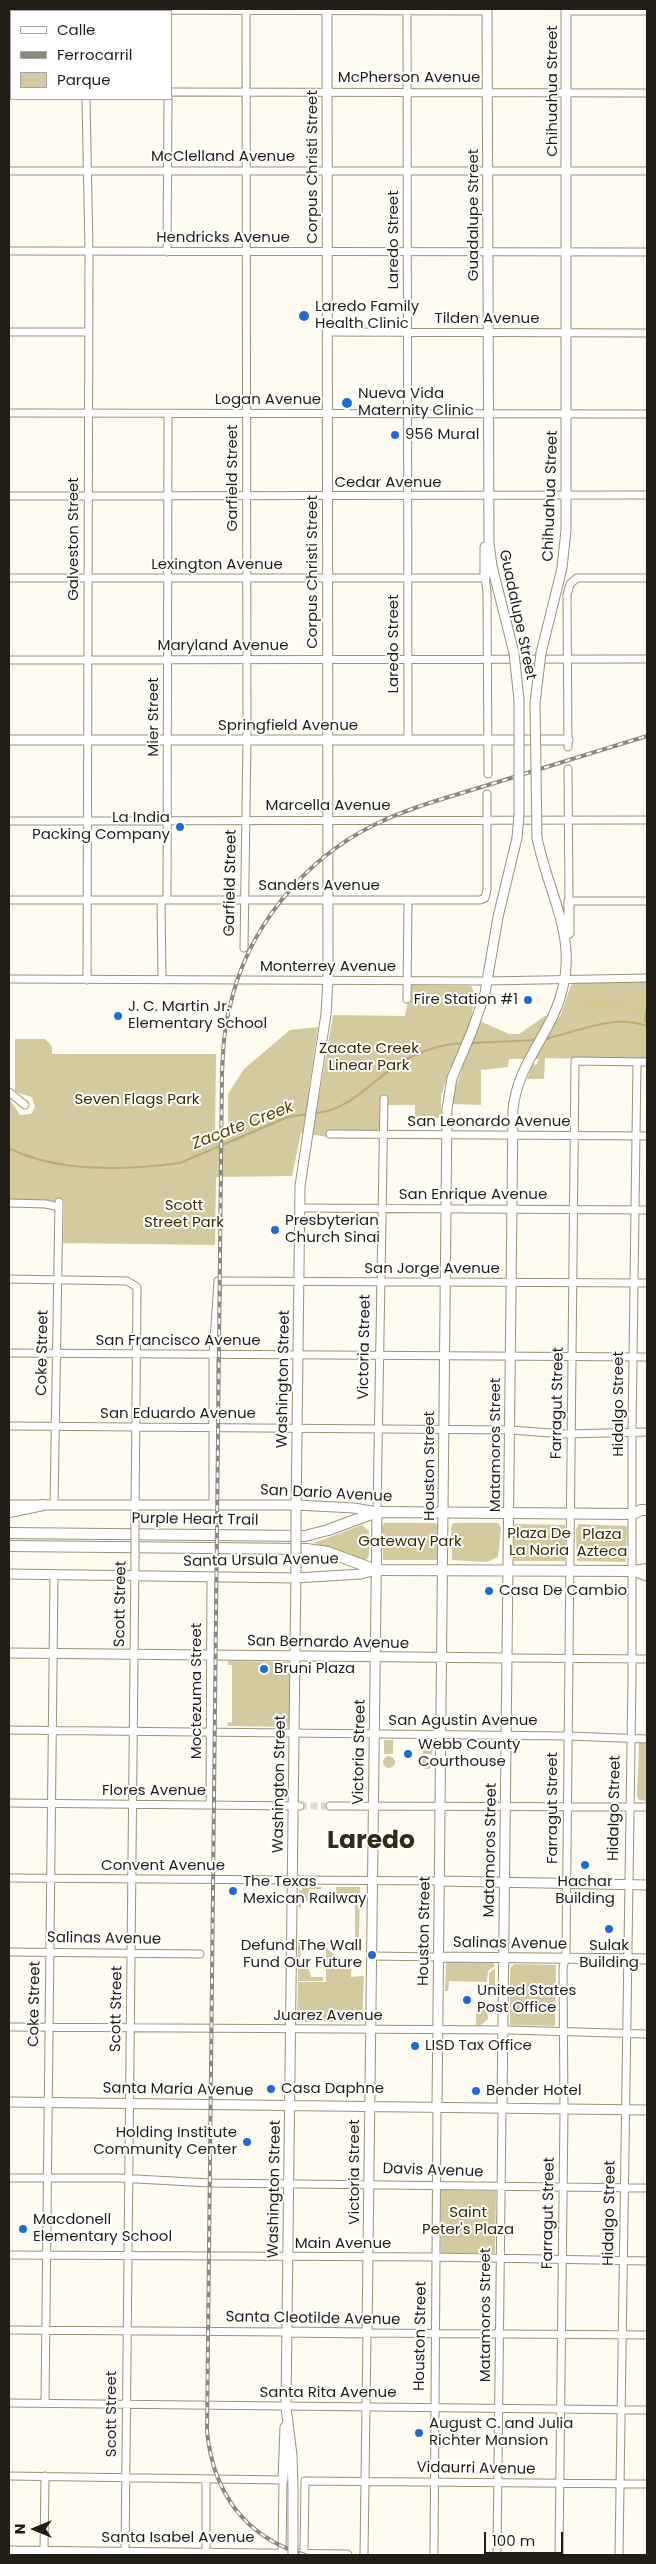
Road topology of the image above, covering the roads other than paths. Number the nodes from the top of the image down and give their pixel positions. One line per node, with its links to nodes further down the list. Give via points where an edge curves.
1 (407, 9): 5 (street); 6 (street); 12 (street, Laredo Street)
2 (86, 10): 3 (street)
3 (168, 10): 4 (street)
4 (246, 10): 5 (street); 10 (street, Garfield Street)
5 (327, 10): 11 (main road, Corpus Christi Street)
6 (487, 10): 13 (main road, Guadalupe Street)
7 (566, 10): 8 (street); 14 (main road, Chihuahua Street)
8 (647, 11)
9 (172, 92): 10 (street, McPherson Avenue)
10 (247, 92): 11 (street, McPherson Avenue); 21 (street, Garfield Street)
11 (327, 92): 12 (street, McPherson Avenue); 22 (main road, Corpus Christi Street)
12 (407, 92): 13 (street, McPherson Avenue); 23 (street, Laredo Street)
13 (487, 92): 14 (street, McPherson Avenue); 26 (main road, Guadalupe Street)
14 (566, 92): 15 (street, McPherson Avenue); 24 (main road, Chihuahua Street)
15 (647, 92)
16 (86, 100): 18 (street, Galveston Street)
17 (168, 100): 20 (street)
18 (87, 170): 19 (street, McClelland Avenue); 20 (street, McClelland Avenue); 28 (street, Galveston Street)
19 (9, 171)
20 (167, 171): 21 (street, McClelland Avenue); 29 (street)
21 (247, 171): 22 (street, McClelland Avenue); 30 (street, Garfield Street)
22 (327, 171): 23 (street, McClelland Avenue); 31 (main road, Corpus Christi Street)
23 (407, 171): 26 (street, McClelland Avenue); 32 (street, Laredo Street)
24 (567, 171): 25 (street, McClelland Avenue); 26 (street, McClelland Avenue); 34 (main road, Chihuahua Street)
25 (647, 171)
26 (487, 172): 33 (main road, Guadalupe Street)
27 (9, 251): 28 (street, Hendricks Avenue)
28 (89, 252): 29 (street, Hendricks Avenue); 37 (street, Galveston Street)
29 (167, 252): 30 (street, Hendricks Avenue)
30 (247, 252): 31 (street, Hendricks Avenue); 46 (street, Garfield Street)
31 (327, 252): 32 (street, Hendricks Avenue); 38 (main road, Corpus Christi Street)
32 (408, 252): 33 (street, Hendricks Avenue); 41 (street, Laredo Street)
33 (487, 252): 34 (street, Hendricks Avenue); 39 (main road, Guadalupe Street)
34 (567, 252): 35 (street, Hendricks Avenue); 40 (main road, Chihuahua Street)
35 (647, 252)
36 (9, 332): 37 (street)
37 (88, 332): 44 (street, Galveston Street)
38 (327, 332): 41 (street, Tilden Avenue); 47 (main road, Corpus Christi Street)
39 (488, 332): 40 (street, Tilden Avenue); 41 (street, Tilden Avenue); 51 (main road, Guadalupe Street)
40 (567, 332): 42 (street, Tilden Avenue); 49 (main road, Chihuahua Street)
41 (408, 333): 48 (street, Laredo Street)
42 (647, 333)
43 (9, 413): 44 (street, Logan Avenue)
44 (88, 414): 45 (street, Logan Avenue); 59 (street, Galveston Street)
45 (168, 414): 46 (street, Logan Avenue); 60 (street, Mier Street)
46 (247, 414): 47 (street, Logan Avenue); 53 (street, Garfield Street)
47 (327, 414): 48 (street, Logan Avenue); 54 (main road, Corpus Christi Street)
48 (408, 414): 51 (street, Logan Avenue); 55 (street, Laredo Street)
49 (567, 414): 50 (street, Logan Avenue); 51 (street, Logan Avenue); 57 (main road, Chihuahua Street)
50 (647, 414)
51 (488, 415): 56 (main road, Guadalupe Street)
52 (9, 496): 59 (street, Cedar Avenue)
53 (247, 496): 54 (street, Cedar Avenue); 60 (street, Cedar Avenue); 69 (street, Garfield Street)
54 (327, 496): 55 (street, Cedar Avenue); 63 (main road, Corpus Christi Street)
55 (408, 496): 56 (street, Cedar Avenue); 64 (street, Laredo Street)
56 (488, 496): 57 (street, Cedar Avenue); 61 (main road, Guadalupe Street)
57 (567, 496): 58 (street, Cedar Avenue); 107 (main road, Chihuahua Street, bridge, via 562,568 541,653 535,703 537,838 563,924)
58 (647, 496)
59 (88, 497): 60 (street, Cedar Avenue); 67 (street, Galveston Street)
60 (168, 497): 68 (street, Mier Street)
61 (488, 515): 65 (main road); 115 (main road, Guadalupe Street, bridge, via 492,566 514,653 519,700 519,814 517,838)
62 (9, 578): 67 (street, Lexington Avenue)
63 (327, 578): 64 (street, Lexington Avenue); 69 (street, Lexington Avenue); 75 (main road, Corpus Christi Street)
64 (408, 578): 65 (street, Lexington Avenue); 76 (street, Laredo Street)
65 (485, 578): 77 (street, Guadalupe Street, via 488,591)
66 (647, 578): 78 (street, via 576,579 570,584 567,595)
67 (87, 579): 68 (street, Lexington Avenue); 72 (street, Galveston Street)
68 (168, 579): 69 (street, Lexington Avenue); 73 (street, Mier Street)
69 (248, 579): 74 (street, Garfield Street)
70 (647, 659): 78 (street, Maryland Avenue)
71 (9, 660): 72 (street, Maryland Avenue)
72 (87, 660): 73 (street, Maryland Avenue); 80 (street, Galveston Street)
73 (168, 660): 74 (street, Maryland Avenue); 81 (street, Mier Street)
74 (247, 660): 75 (street, Maryland Avenue); 82 (street, Garfield Street)
75 (327, 660): 76 (street, Maryland Avenue); 83 (main road, Corpus Christi Street)
76 (408, 660): 77 (street, Maryland Avenue); 84 (street, Laredo Street)
77 (488, 660): 78 (street, Maryland Avenue); 85 (street, Guadalupe Street)
78 (568, 660): 86 (street)
79 (9, 740): 80 (main road, Springfield Avenue)
80 (87, 740): 81 (main road, Springfield Avenue); 91 (street, Galveston Street)
81 (168, 740): 82 (main road, Springfield Avenue); 92 (street, Mier Street)
82 (247, 740): 83 (main road, Springfield Avenue); 93 (street, Garfield Street)
83 (327, 740): 84 (main road, Springfield Avenue); 94 (main road, Corpus Christi Street)
84 (408, 740): 85 (main road, Springfield Avenue)
85 (488, 740): 86 (main road, Springfield Avenue); 88 (street, Guadalupe Street)
86 (568, 744)
87 (568, 769): 95 (street)
88 (488, 774)
89 (488, 794): 97 (street)
90 (9, 820): 91 (street, Marcella Avenue)
91 (88, 820): 92 (street, Marcella Avenue); 103 (street, Galveston Street)
92 (167, 820): 93 (street, Marcella Avenue); 99 (street, Mier Street)
93 (246, 820): 94 (street, Marcella Avenue); 100 (street, Garfield Street)
94 (327, 820): 97 (street, Marcella Avenue); 101 (main road, Corpus Christi Street)
95 (568, 820): 96 (street, Marcella Avenue); 97 (street, Marcella Avenue); 104 (street)
96 (647, 820)
97 (487, 821): 102 (street, Sanders Avenue, via 485,898)
98 (9, 900): 103 (street, Sanders Avenue)
99 (164, 900): 100 (street, Sanders Avenue); 103 (street, Sanders Avenue); 112 (street, Mier Street)
100 (244, 900): 101 (street, Sanders Avenue); 106 (street, Garfield Street)
101 (327, 900): 102 (street, Sanders Avenue); 113 (main road, Corpus Christi Street)
102 (408, 900): 114 (street)
103 (87, 901): 111 (street, Galveston Street)
104 (569, 901): 105 (street); 107 (main road)
105 (647, 901)
106 (244, 948)
107 (567, 956): 110 (main road, Chihuahua Street)
108 (647, 978): 110 (street, Monterrey Avenue)
109 (9, 979): 111 (street, Monterrey Avenue)
110 (565, 979): 115 (street, Monterrey Avenue); 117 (main road, Chihuahua Street, via 552,1016)
111 (87, 980): 112 (street, Monterrey Avenue)
112 (162, 980): 113 (street, Monterrey Avenue)
113 (328, 980): 114 (street, Monterrey Avenue); 124 (main road, Corpus Christi Street, via 326,1014)
114 (408, 980): 115 (street, Monterrey Avenue); 116 (street)
115 (487, 981): 120 (main road, Guadalupe Street, via 477,1019)
116 (407, 999)
117 (529, 1058): 128 (main road, Matamoros Street, via 515,1093)
118 (637, 1062): 119 (street); 129 (street, Farragut Street, via 575,1061); 130 (street, Hidalgo Street)
119 (647, 1062)
120 (456, 1068): 127 (main road, Houston Street, via 448,1096)
121 (9, 1092): 123 (street)
122 (384, 1099): 126 (street, Victoria Street)
123 (25, 1105)
124 (307, 1134): 133 (main road, Washington Street)
125 (330, 1134): 126 (street, San Leonardo Avenue)
126 (383, 1135): 127 (street, San Leonardo Avenue); 134 (street, Victoria Street)
127 (446, 1135): 128 (street, San Leonardo Avenue); 135 (main road, Houston Street)
128 (512, 1136): 129 (street, San Leonardo Avenue); 136 (main road, Matamoros Street)
129 (574, 1136): 130 (street, San Leonardo Avenue); 137 (street, Farragut Street)
130 (636, 1136): 131 (street, San Leonardo Avenue); 138 (street, Hidalgo Street)
131 (647, 1136)
132 (9, 1203): 141 (street, Coke Street, via 59,1205)
133 (299, 1208): 134 (street, San Enrique Avenue); 142 (main road, Washington Street)
134 (382, 1208): 135 (street, San Enrique Avenue); 144 (street, Victoria Street)
135 (446, 1208): 136 (street, San Enrique Avenue); 143 (main road, Houston Street)
136 (511, 1209): 137 (street, San Enrique Avenue); 145 (main road, Matamoros Street)
137 (574, 1209): 138 (street, San Enrique Avenue); 146 (street, Farragut Street)
138 (635, 1210): 139 (street, San Enrique Avenue); 147 (street, Hidalgo Street)
139 (647, 1210)
140 (9, 1279): 141 (street)
141 (58, 1280): 150 (street, Coke Street); 151 (street, Scott Street, via 127,1281 135,1284 138,1291)
142 (299, 1282): 144 (street, San Jorge Avenue); 153 (street, San Jorge Avenue, via 218,1280); 154 (main road, Washington Street)
143 (446, 1282): 144 (street, San Jorge Avenue); 145 (street, San Jorge Avenue); 155 (main road, Houston Street)
144 (381, 1283): 152 (street, Victoria Street)
145 (510, 1283): 146 (street, San Jorge Avenue); 156 (main road, Matamoros Street)
146 (574, 1283): 147 (street, San Jorge Avenue); 157 (street, Farragut Street)
147 (634, 1283): 148 (street, San Jorge Avenue); 158 (street, Hidalgo Street)
148 (647, 1283)
149 (9, 1353): 150 (street, San Francisco Avenue)
150 (57, 1353): 151 (street, San Francisco Avenue); 161 (street, Coke Street)
151 (137, 1354): 153 (street, San Francisco Avenue); 162 (street, Scott Street)
152 (379, 1354): 154 (street, San Francisco Avenue, via 372,1357); 155 (street, San Francisco Avenue); 165 (street, Victoria Street)
153 (214, 1355): 154 (street, San Francisco Avenue); 163 (street)
154 (298, 1355): 164 (main road, Washington Street)
155 (445, 1355): 156 (street, San Francisco Avenue); 166 (main road, Houston Street)
156 (510, 1356): 157 (street, San Francisco Avenue); 167 (main road, Matamoros Street)
157 (572, 1357): 158 (street, San Francisco Avenue); 168 (street, Farragut Street)
158 (633, 1357): 159 (street, San Francisco Avenue); 169 (street, Hidalgo Street)
159 (647, 1357)
160 (9, 1426): 161 (street, San Eduardo Avenue)
161 (56, 1427): 162 (street, San Eduardo Avenue); 173 (street, Coke Street)
162 (136, 1428): 163 (street, San Eduardo Avenue); 174 (street, Scott Street)
163 (213, 1428): 164 (street, San Eduardo Avenue); 175 (street)
164 (297, 1428): 165 (street, San Eduardo Avenue); 176 (main road, Washington Street)
165 (377, 1430): 166 (street, San Eduardo Avenue); 179 (street, Victoria Street)
166 (444, 1430): 167 (street, San Eduardo Avenue); 180 (main road, Houston Street)
167 (510, 1430): 168 (street, San Eduardo Avenue); 181 (main road, Matamoros Street)
168 (572, 1432): 169 (street, San Eduardo Avenue); 182 (street, Farragut Street)
169 (632, 1432): 170 (street, San Eduardo Avenue); 177 (street, Hidalgo Street)
170 (647, 1432)
171 (9, 1505): 172 (main road, San Dario Avenue)
172 (43, 1505): 173 (main road, San Dario Avenue); 178 (highway)
173 (54, 1505): 174 (main road, San Dario Avenue)
174 (136, 1505): 175 (main road, San Dario Avenue); 193 (street, Scott Street, bridge)
175 (213, 1505): 176 (main road, San Dario Avenue)
176 (296, 1505): 179 (main road, San Dario Avenue); 196 (main road, Washington Street, bridge)
177 (640, 1511): 182 (highway, San Dario Avenue); 190 (street, Hidalgo Street)
178 (9, 1512)
179 (377, 1512): 180 (highway, San Dario Avenue); 183 (highway, Purple Heart Trail, via 305,1536); 186 (main road, Victoria Street)
180 (443, 1513): 181 (highway, San Dario Avenue); 187 (main road, Houston Street)
181 (510, 1514): 182 (highway, San Dario Avenue); 188 (main road, Matamoros Street)
182 (571, 1514): 189 (street, Farragut Street)
183 (9, 1533)
184 (9, 1546): 186 (highway, Purple Heart Trail, via 307,1549 328,1552)
185 (647, 1569): 190 (highway, Santa Ursula Avenue)
186 (376, 1570): 187 (highway, Santa Ursula Avenue); 196 (main road, Santa Ursula Avenue); 202 (main road, Victoria Street)
187 (443, 1571): 188 (highway, Santa Ursula Avenue); 203 (main road, Houston Street)
188 (508, 1571): 189 (highway, Santa Ursula Avenue); 204 (main road, Matamoros Street)
189 (571, 1571): 190 (highway, Santa Ursula Avenue); 205 (street, Farragut Street)
190 (633, 1571): 194 (main road, Santa Ursula Avenue); 206 (street, Hidalgo Street)
191 (9, 1574): 192 (main road, Santa Ursula Avenue)
192 (54, 1574): 193 (main road, Santa Ursula Avenue); 198 (street, Coke Street)
193 (135, 1576): 195 (main road, Santa Ursula Avenue); 199 (street, Scott Street)
194 (647, 1576)
195 (211, 1577): 196 (main road, Santa Ursula Avenue); 200 (street, Moctezuma Street)
196 (296, 1578): 201 (main road, Washington Street)
197 (9, 1653): 198 (main road, San Bernardo Avenue)
198 (53, 1653): 199 (main road, San Bernardo Avenue); 209 (street, Coke Street)
199 (134, 1654): 200 (main road, San Bernardo Avenue); 210 (street, Scott Street)
200 (211, 1655): 201 (main road, San Bernardo Avenue); 211 (street, Moctezuma Street)
201 (295, 1656): 202 (main road, San Bernardo Avenue); 212 (main road, Washington Street)
202 (375, 1657): 203 (main road, San Bernardo Avenue); 213 (main road, Victoria Street)
203 (443, 1658): 204 (main road, San Bernardo Avenue); 214 (main road, Houston Street)
204 (508, 1658): 205 (street, San Bernardo Avenue); 215 (main road, Matamoros Street)
205 (569, 1659): 206 (street, San Bernardo Avenue); 216 (street, Farragut Street)
206 (632, 1659): 207 (street, San Bernardo Avenue); 217 (street, Hidalgo Street)
207 (647, 1659)
208 (9, 1730): 209 (street, San Agustin Avenue)
209 (52, 1730): 210 (street, San Agustin Avenue); 220 (street, Coke Street)
210 (133, 1731): 211 (street, San Agustin Avenue); 221 (street, Scott Street)
211 (210, 1731): 212 (street, San Agustin Avenue); 222 (street, Moctezuma Street)
212 (294, 1733): 213 (street, San Agustin Avenue); 223 (main road, Washington Street)
213 (374, 1734): 214 (street, San Agustin Avenue); 225 (main road, Victoria Street)
214 (441, 1735): 215 (street, San Agustin Avenue); 226 (main road, Houston Street)
215 (506, 1735): 216 (street, San Agustin Avenue); 227 (main road, Matamoros Street)
216 (568, 1736): 217 (street, San Agustin Avenue); 228 (street, Farragut Street)
217 (630, 1738): 218 (street, San Agustin Avenue); 229 (street, Hidalgo Street)
218 (647, 1739)
219 (9, 1804): 220 (street, Flores Avenue)
220 (51, 1804): 221 (street, Flores Avenue); 232 (street, Coke Street)
221 (132, 1805): 222 (street, Flores Avenue); 233 (street, Scott Street)
222 (210, 1805): 223 (street, Flores Avenue)
223 (296, 1806): 234 (main road, Washington Street)
224 (330, 1806): 225 (street)
225 (374, 1806): 226 (street); 235 (main road, Victoria Street)
226 (440, 1808): 227 (street); 236 (main road, Houston Street)
227 (505, 1808): 228 (street); 237 (main road, Matamoros Street)
228 (568, 1808): 229 (street); 238 (street, Farragut Street)
229 (629, 1808): 230 (street); 239 (street, Hidalgo Street)
230 (647, 1808)
231 (9, 1878): 232 (street, Convent Avenue)
232 (50, 1879): 233 (street, Convent Avenue); 242 (street, Coke Street)
233 (132, 1880): 234 (street, Convent Avenue); 243 (street, Scott Street)
234 (293, 1881): 235 (street, Convent Avenue); 254 (main road, Washington Street)
235 (372, 1881): 236 (street, Convent Avenue); 245 (main road, Victoria Street)
236 (440, 1882): 237 (main road, Convent Avenue); 246 (main road, Houston Street)
237 (505, 1882): 238 (main road, Convent Avenue); 247 (main road, Matamoros Street)
238 (567, 1884): 239 (main road, Convent Avenue); 248 (street, Farragut Street)
239 (628, 1884): 240 (main road, Convent Avenue); 249 (street, Hidalgo Street)
240 (647, 1885)
241 (9, 1952): 242 (street, Salinas Avenue)
242 (50, 1952): 243 (street, Salinas Avenue); 252 (street, Coke Street)
243 (131, 1953): 244 (street, Salinas Avenue); 253 (street, Scott Street)
244 (200, 1954)
245 (371, 1956): 246 (street, Salinas Avenue); 257 (main road, Victoria Street)
246 (439, 1957): 247 (main road, Salinas Avenue); 255 (main road, Houston Street)
247 (504, 1958): 248 (main road, Salinas Avenue); 256 (main road, Matamoros Street)
248 (565, 1959): 249 (main road, Salinas Avenue); 258 (street, Farragut Street)
249 (626, 1959): 250 (main road, Salinas Avenue); 259 (street, Hidalgo Street)
250 (647, 1959)
251 (9, 2027): 252 (street, Juarez Avenue)
252 (49, 2027): 253 (street, Juarez Avenue); 262 (street, Coke Street)
253 (130, 2028): 254 (street, Juarez Avenue); 263 (street, Scott Street)
254 (290, 2030): 257 (street, Juarez Avenue); 264 (main road, Washington Street)
255 (438, 2030): 256 (street, Juarez Avenue); 257 (street, Juarez Avenue); 266 (main road, Houston Street)
256 (503, 2030): 258 (street, Juarez Avenue); 267 (main road, Matamoros Street)
257 (370, 2031): 265 (main road, Victoria Street)
258 (563, 2032): 259 (street, Juarez Avenue); 268 (street, Farragut Street)
259 (626, 2033): 260 (street, Juarez Avenue); 269 (street, Hidalgo Street)
260 (647, 2034)
261 (9, 2102): 262 (main road, Santa Maria Avenue)
262 (48, 2102): 263 (main road, Santa Maria Avenue); 272 (street, Coke Street)
263 (130, 2102): 264 (main road, Santa Maria Avenue); 273 (street, Scott Street)
264 (290, 2106): 265 (main road, Santa Maria Avenue); 275 (main road, Washington Street)
265 (370, 2106): 266 (main road, Santa Maria Avenue); 274 (main road, Victoria Street)
266 (437, 2107): 267 (main road, Santa Maria Avenue); 276 (street, Houston Street)
267 (502, 2108): 268 (main road, Santa Maria Avenue); 277 (street, Matamoros Street)
268 (564, 2110): 269 (main road, Santa Maria Avenue); 278 (street, Farragut Street)
269 (625, 2110): 270 (main road, Santa Maria Avenue); 279 (street, Hidalgo Street)
270 (647, 2110)
271 (9, 2178): 272 (street, Davis Avenue)
272 (48, 2178): 273 (street, Davis Avenue); 282 (street, Coke Street)
273 (129, 2179): 275 (street, Davis Avenue); 283 (street, Scott Street)
274 (369, 2183): 275 (street, Davis Avenue); 276 (street, Davis Avenue); 285 (main road, Victoria Street)
275 (290, 2184): 284 (main road, Washington Street)
276 (436, 2185): 277 (street, Davis Avenue); 286 (street, Houston Street)
277 (500, 2187): 278 (street, Davis Avenue); 287 (street, Matamoros Street)
278 (563, 2187): 279 (street, Davis Avenue); 288 (street, Farragut Street)
279 (624, 2188): 280 (street, Davis Avenue); 289 (street, Hidalgo Street)
280 (647, 2188)
281 (9, 2255): 282 (street, Main Avenue)
282 (47, 2255): 283 (street, Main Avenue); 292 (street, Coke Street)
283 (128, 2256): 284 (street, Main Avenue); 293 (street, Scott Street)
284 (288, 2257): 285 (street, Main Avenue); 294 (main road, Washington Street)
285 (369, 2257): 286 (street, Main Avenue); 295 (main road, Victoria Street)
286 (436, 2257): 287 (street, Main Avenue); 296 (street, Houston Street)
287 (500, 2259): 288 (street, Main Avenue); 297 (street, Matamoros Street)
288 (562, 2260): 289 (street, Main Avenue); 298 (street, Farragut Street)
289 (623, 2261): 290 (street, Main Avenue); 299 (street, Hidalgo Street)
290 (647, 2261)
291 (9, 2330): 292 (street, Santa Cleotilde Avenue)
292 (46, 2330): 293 (street, Santa Cleotilde Avenue); 302 (street, Coke Street)
293 (127, 2331): 294 (street, Santa Cleotilde Avenue); 303 (street, Scott Street)
294 (287, 2332): 295 (main road, Santa Cleotilde Avenue); 304 (main road, Washington Street)
295 (367, 2333): 296 (street, Santa Cleotilde Avenue); 305 (street, Victoria Street)
296 (435, 2334): 297 (street, Santa Cleotilde Avenue); 306 (street, Houston Street)
297 (500, 2334): 298 (street, Santa Cleotilde Avenue); 307 (street, Matamoros Street)
298 (561, 2335): 299 (street, Santa Cleotilde Avenue); 308 (street, Farragut Street)
299 (622, 2336): 300 (street, Santa Cleotilde Avenue); 309 (street, Hidalgo Street)
300 (647, 2336)
301 (9, 2403): 302 (street, Santa Rita Avenue)
302 (46, 2403): 303 (street, Santa Rita Avenue)
303 (126, 2404): 304 (street, Santa Rita Avenue); 313 (street, Scott Street)
304 (286, 2407): 305 (street, Santa Rita Avenue); 315 (main road); 330 (main road, Washington Street, bridge, via 292,2455)
305 (366, 2407): 306 (street, Santa Rita Avenue); 316 (street, Victoria Street)
306 (434, 2408): 307 (street, Santa Rita Avenue); 317 (street, Houston Street)
307 (499, 2408): 308 (street, Santa Rita Avenue); 318 (street, Matamoros Street)
308 (560, 2409): 309 (street, Santa Rita Avenue); 319 (street, Farragut Street)
309 (621, 2410): 310 (street, Santa Rita Avenue); 320 (street, Hidalgo Street)
310 (647, 2410)
311 (9, 2476): 312 (street)
312 (45, 2476): 313 (street); 325 (street)
313 (126, 2477): 314 (street); 329 (street, Scott Street)
314 (206, 2479): 315 (street); 326 (street)
315 (283, 2480): 322 (street)
316 (365, 2482): 317 (street, Vidaurri Avenue); 323 (street, Vidaurri Avenue, via 304,2481); 332 (street, Victoria Street)
317 (434, 2482): 318 (street, Vidaurri Avenue); 333 (street, Houston Street)
318 (498, 2483): 319 (street, Vidaurri Avenue); 334 (street, Matamoros Street)
319 (560, 2484): 320 (street, Vidaurri Avenue); 335 (street, Farragut Street)
320 (620, 2484): 321 (street, Vidaurri Avenue); 336 (street, Hidalgo Street)
321 (647, 2484)
322 (283, 2528): 323 (street); 327 (street)
323 (304, 2528): 328 (street)
324 (9, 2551): 325 (main road, Santa Isabel Avenue)
325 (44, 2551): 329 (main road, Santa Isabel Avenue)
326 (206, 2552): 327 (main road, Santa Isabel Avenue); 329 (main road, Santa Isabel Avenue)
327 (282, 2553): 328 (main road, Santa Isabel Avenue)
328 (304, 2553): 331 (main road, Santa Isabel Avenue)
329 (125, 2554)
330 (293, 2555)
331 (347, 2555)
332 (364, 2555)
333 (434, 2555)
334 (497, 2555)
335 (559, 2555)
336 (619, 2555)

